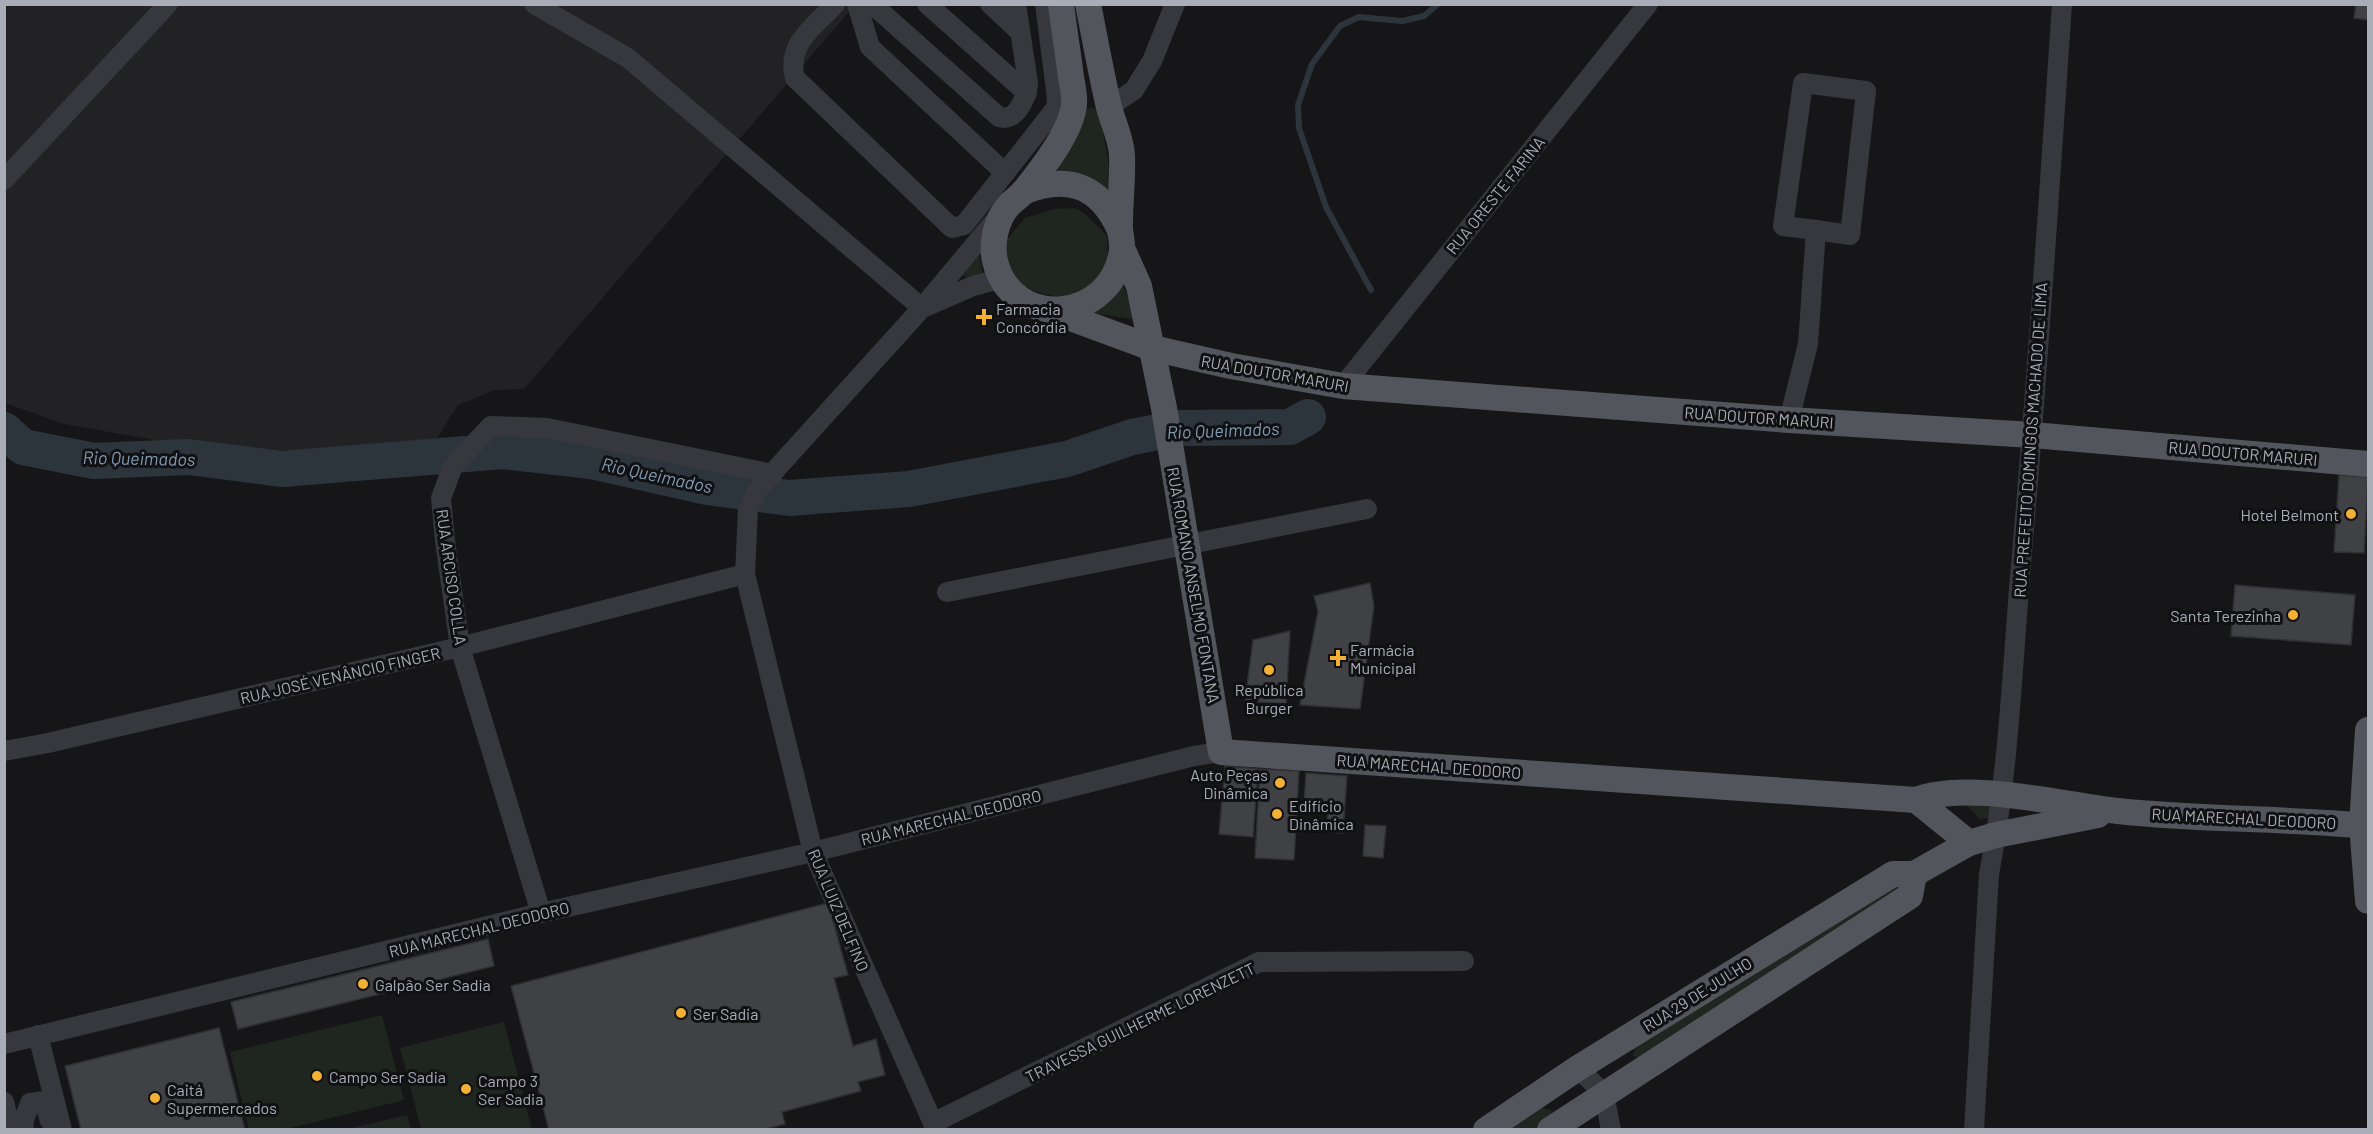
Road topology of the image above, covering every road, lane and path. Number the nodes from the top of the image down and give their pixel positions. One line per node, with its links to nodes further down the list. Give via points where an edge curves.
1 (168, 4): 20 (street)
2 (534, 4): 25 (street, via 628,58)
3 (835, 4): 19 (street, via 795,47 791,65 795,78 952,228 964,225)
4 (857, 4): 19 (street, via 870,47)
5 (872, 4): 16 (street, via 999,117 1010,117)
6 (927, 4): 16 (street)
7 (990, 4): 15 (street)
8 (1016, 4): 15 (street)
9 (1045, 4): 19 (street, via 1056,108)
10 (1061, 4): 17 (main road)
11 (1088, 4): 18 (main road)
12 (1176, 4): 18 (street, via 1152,61 1134,90)
13 (1648, 4): 28 (street, RUA ORESTE FARINA)
14 (2062, 4): 30 (street, RUA PREFEITO DOMINGOS MACHADO DE LIMA)
15 (1020, 32): 16 (street)
16 (1027, 93)
17 (1074, 104): 18 (main road); 21 (main road, via 1067,128)
18 (1109, 107): 23 (main road, via 1122,155)
19 (1005, 173)
20 (4, 180)
21 (1016, 199): 23 (main road, via 1041,185 1061,182 1080,186 1111,210); 24 (main road, via 998,223 994,241); 25 (street)
22 (1816, 230): 22 (street, via 1850,235 1866,91 1803,83 1783,226); 29 (street, via 1808,344)
23 (1121, 238): 26 (main road, via 1118,269 1107,287 1091,301 1071,309); 27 (main road, via 1139,286)
24 (1002, 279): 25 (street, via 973,286); 26 (main road, via 1015,294)
25 (922, 308): 32 (street)
26 (1049, 310): 27 (main road, RUA DOUTOR MARURI)
27 (1152, 348): 28 (main road, RUA DOUTOR MARURI); 34 (main road, RUA ROMANO ANSELMO FONTANA)
28 (1343, 386): 29 (main road, RUA DOUTOR MARURI)
29 (1789, 420): 30 (main road, RUA DOUTOR MARURI)
30 (2032, 435): 31 (main road, RUA DOUTOR MARURI); 41 (street, RUA PREFEITO DOMINGOS MACHADO DE LIMA)
31 (2368, 464)
32 (773, 474): 35 (street, RUA LUIZ DELFINO, via 758,489 748,509); 37 (street, RUA ARCISO COLLA, via 547,428 491,426 453,466 441,498)
33 (1367, 509): 34 (street)
34 (1188, 545): 36 (street); 40 (main road, RUA ROMANO ANSELMO FONTANA)
35 (745, 574): 37 (street, RUA JOSÉ VENÂNCIO FINGER); 47 (street, RUA LUIZ DELFINO)
36 (947, 592)
37 (460, 647): 39 (street, RUA JOSÉ VENÂNCIO FINGER); 51 (street, RUA ARCISO COLLA)
38 (2368, 730): 44 (main road)
39 (4, 751)
40 (1221, 752): 42 (main road, RUA MARECHAL DEODORO); 47 (street, RUA MARECHAL DEODORO)
41 (2000, 794): 42 (main road, RUA MARECHAL DEODORO, via 1931,794); 43 (main road, RUA MARECHAL DEODORO); 45 (street, RUA PREFEITO DOMINGOS MACHADO DE LIMA)
42 (1916, 800): 46 (main road)
43 (2119, 811): 44 (main road, RUA MARECHAL DEODORO); 45 (main road, RUA MARECHAL DEODORO)
44 (2365, 825): 50 (main road)
45 (1996, 835): 46 (main road, RUA MARECHAL DEODORO); 49 (street, RUA PREFEITO DOMINGOS MACHADO DE LIMA)
46 (1969, 843): 48 (main road, RUA 29 DE JULHO); 49 (street)
47 (813, 852): 51 (street, RUA MARECHAL DEODORO); 58 (street, RUA LUIZ DELFINO)
48 (1914, 874): 55 (main road, RUA 29 DE JULHO, via 1893,874); 56 (main road, RUA 29 DE JULHO, via 1910,896)
49 (1989, 874): 65 (street, RUA PREFEITO DOMINGOS MACHADO DE LIMA)
50 (2368, 901)
51 (541, 913): 53 (street, RUA MARECHAL DEODORO)
52 (1464, 961): 58 (street, TRAVESSA GUILHERME LORENZETT, via 1259,962)
53 (38, 1035): 54 (street, RUA MARECHAL DEODORO); 61 (street)
54 (4, 1044)
55 (1578, 1068): 56 (street); 62 (main road, RUA 29 DE JULHO)
56 (1604, 1094): 63 (main road, RUA 29 DE JULHO); 64 (street)
57 (4, 1102): 59 (street)
58 (936, 1126)
59 (14, 1127): 60 (street, via 30,1103 44,1101)
60 (52, 1130)
61 (62, 1130)
62 (1486, 1130)
63 (1550, 1130)
64 (1611, 1130)
65 (1974, 1130)

